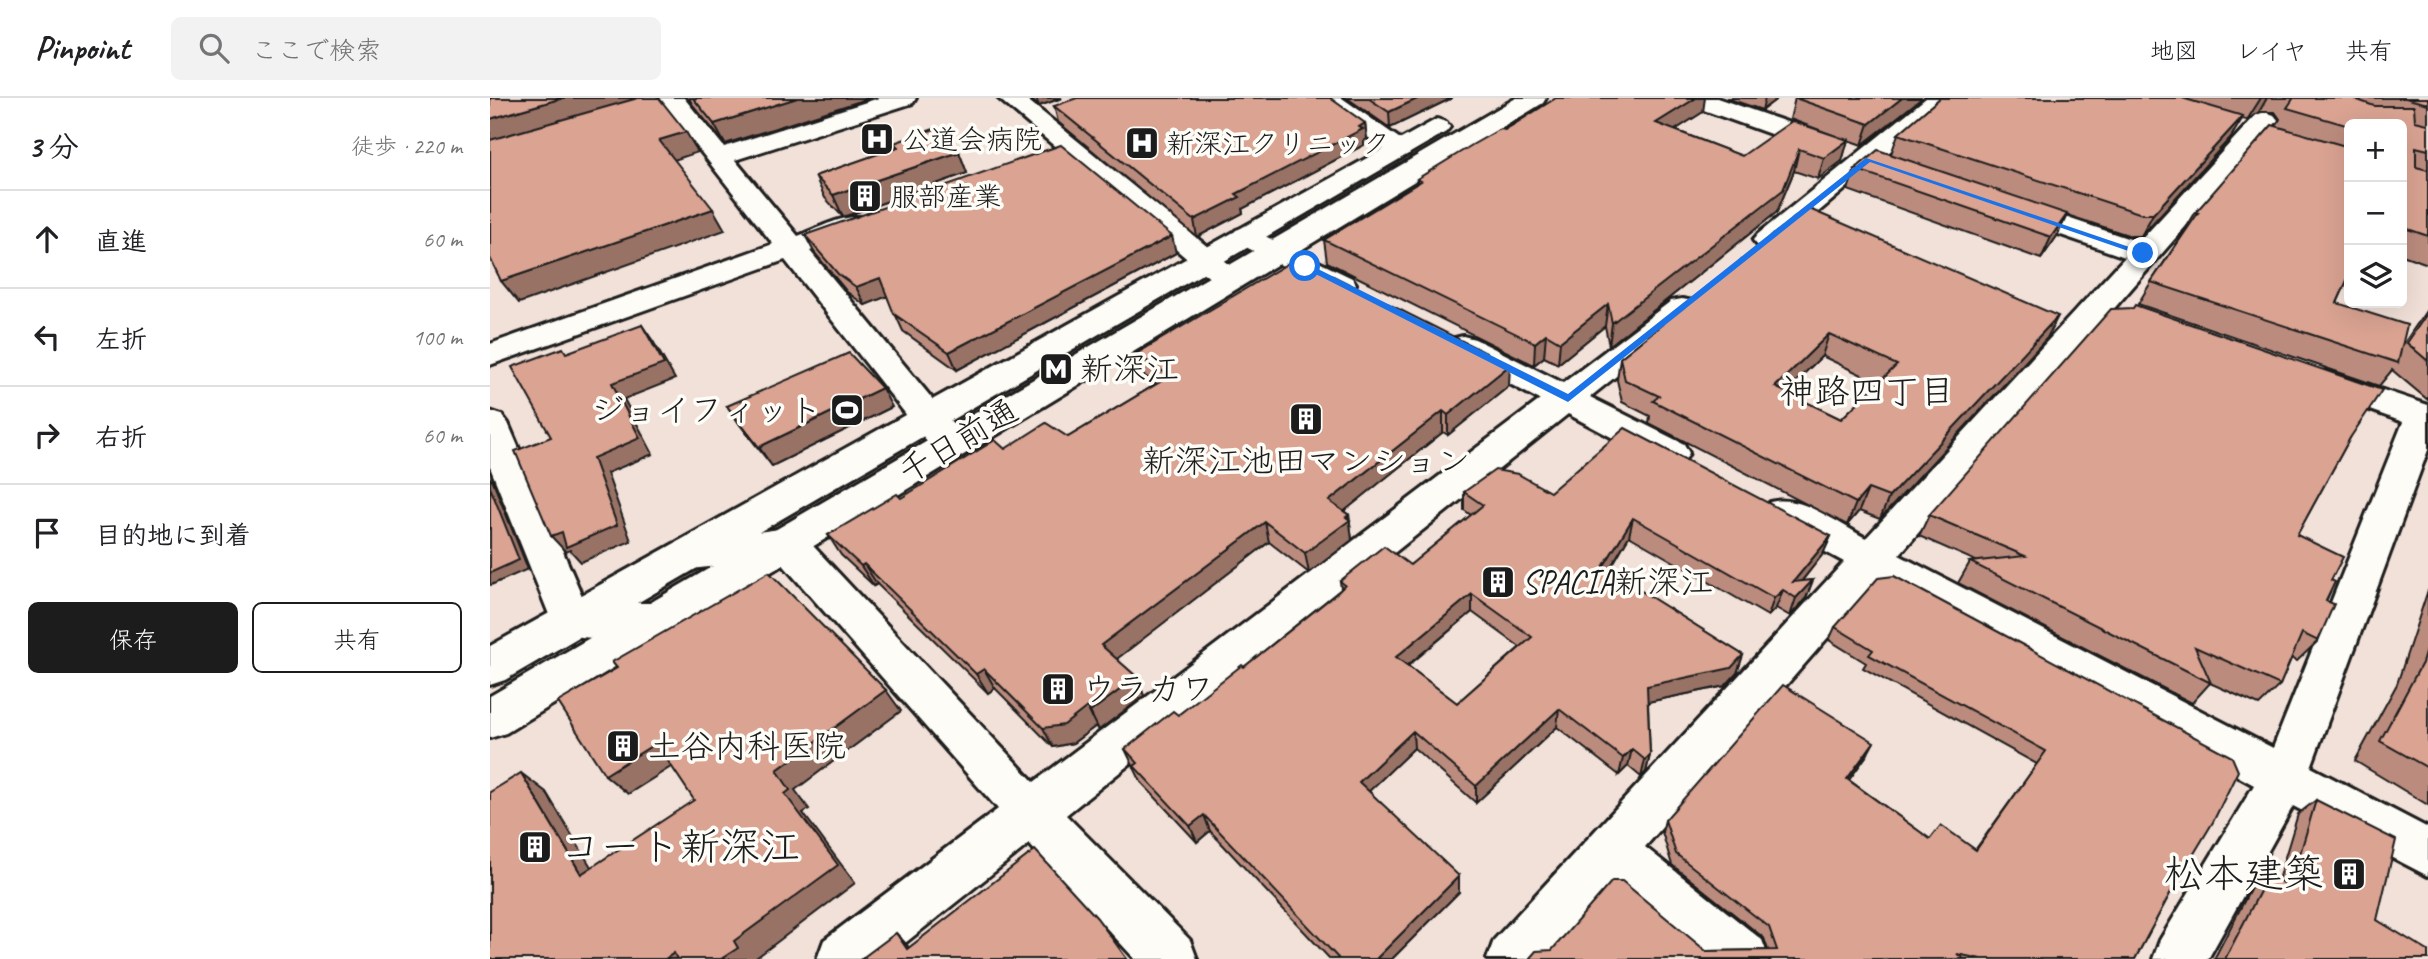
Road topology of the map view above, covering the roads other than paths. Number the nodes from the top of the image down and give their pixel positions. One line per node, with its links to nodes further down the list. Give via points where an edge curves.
1 (904, 98): 13 (main road)
2 (1010, 98): 21 (main road, via 1047,114 1059,153)
3 (1326, 98): 12 (main road)
4 (1488, 98): 12 (main road, 千日前通)
5 (1534, 98): 17 (main road, 千日前通)
6 (1693, 98): 10 (main road)
7 (1941, 98): 14 (main road)
8 (668, 101): 13 (main road)
9 (1790, 105): 10 (main road)
10 (1765, 124): 14 (main road)
11 (2256, 129): 19 (main road)
12 (1400, 148): 17 (main road, 千日前通)
13 (719, 157): 18 (main road)
14 (1882, 164): 20 (main road)
15 (1986, 200): 19 (main road)
16 (881, 216): 18 (main road)
17 (1262, 244): 21 (main road, 千日前通); 23 (main road)
18 (792, 248): 27 (main road); 30 (main road)
19 (2143, 253): 24 (main road)
20 (1740, 262)
21 (1216, 270): 30 (main road, 千日前通); 33 (main road, 千日前通)
22 (1708, 288): 29 (main road)
23 (1377, 302)
24 (2098, 304): 25 (main road); 38 (main road)
25 (2137, 317)
26 (1437, 332): 29 (main road)
27 (490, 355)
28 (2293, 371): 31 (main road)
29 (1568, 399): 34 (main road); 44 (main road)
30 (928, 416): 33 (main road); 37 (main road, 千日前通)
31 (2425, 417): 43 (main road)
32 (490, 423): 39 (main road)
33 (950, 445): 36 (main road, 千日前通)
34 (1706, 471)
35 (1753, 497): 38 (main road)
36 (787, 543): 37 (main road); 40 (main road, 千日前通); 44 (main road)
37 (691, 554): 39 (main road, 千日前通)
38 (1872, 559): 43 (main road); 45 (main road)
39 (571, 620): 40 (main road); 41 (main road, 千日前通)
40 (656, 620): 42 (main road, 千日前通)
41 (490, 667)
42 (490, 719)
43 (2284, 777): 46 (main road); 51 (main road)
44 (1033, 814): 47 (main road); 48 (main road)
45 (1611, 850): 49 (main road); 50 (main road)
46 (2428, 853)
47 (843, 959)
48 (1171, 959)
49 (1513, 959)
50 (1743, 959)
51 (2179, 959)

